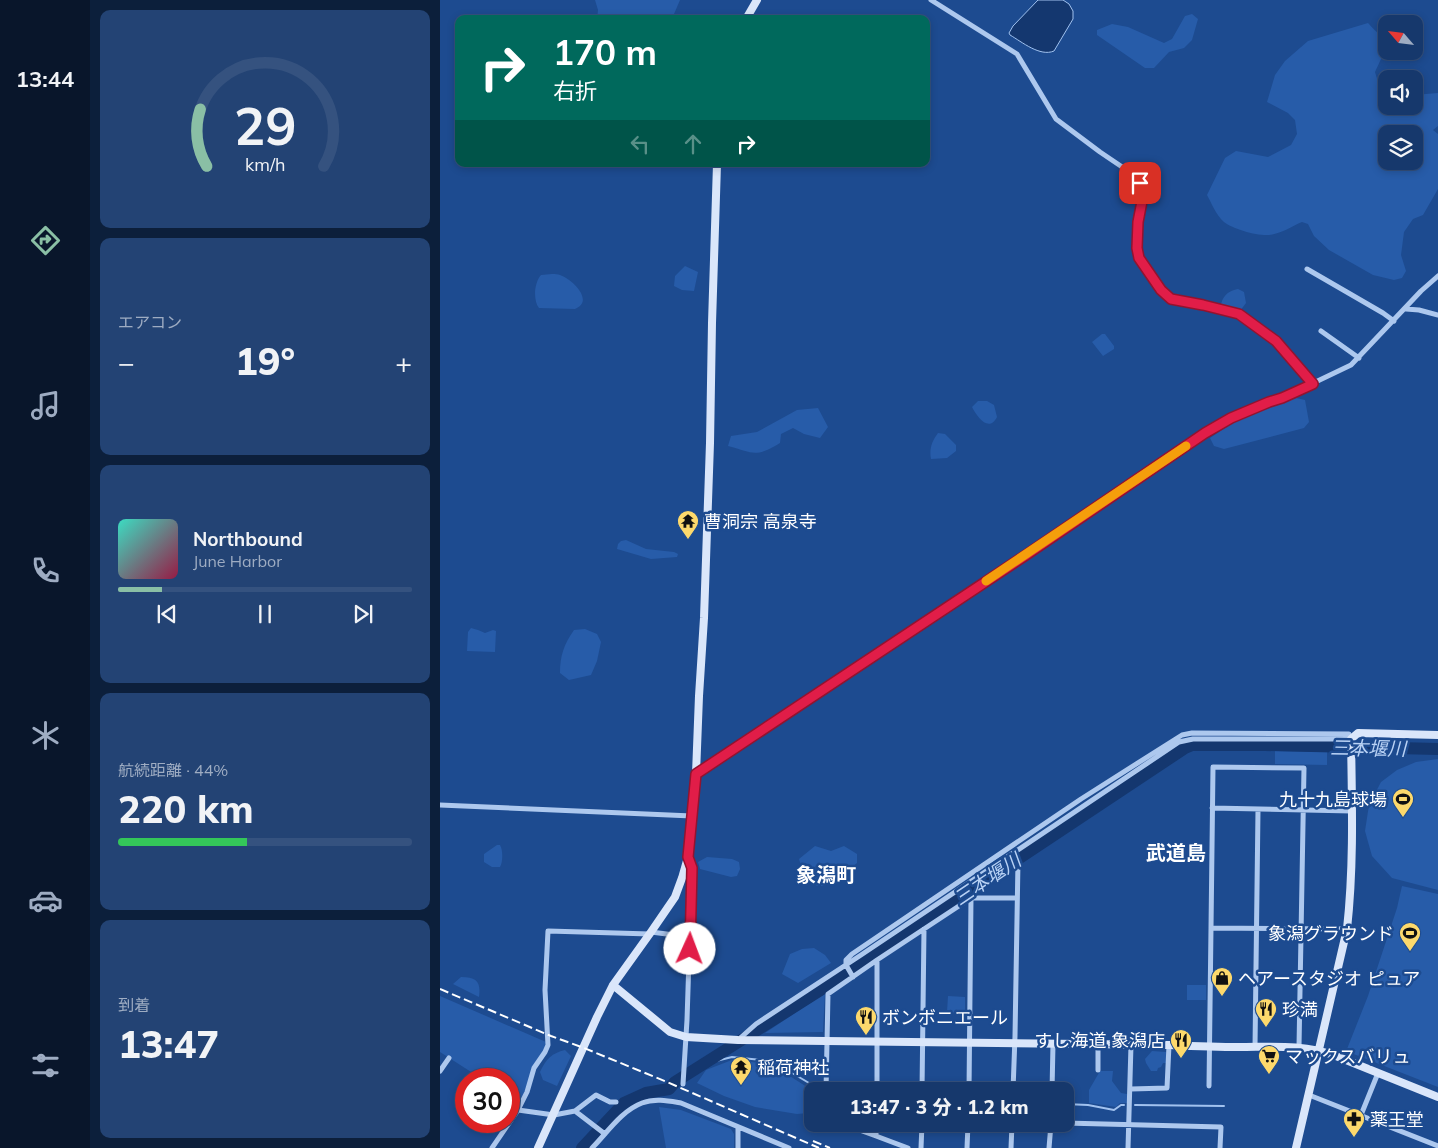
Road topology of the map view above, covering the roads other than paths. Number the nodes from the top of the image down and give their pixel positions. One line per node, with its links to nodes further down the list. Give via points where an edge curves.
1 (757, 0): 3 (street)
2 (931, 0): 12 (street, via 1017,54 1056,119 1134,175 1143,196 1138,222 1139,258 1161,290 1171,299 1239,314 1276,341)
3 (748, 15)
4 (717, 167): 15 (street, via 710,443)
5 (1307, 269): 9 (street)
6 (1438, 276): 7 (street)
7 (1406, 309): 8 (street); 9 (street)
8 (1438, 315)
9 (1394, 321): 11 (street)
10 (1321, 331): 11 (street)
11 (1359, 358): 12 (street)
12 (1313, 384): 15 (street, via 1231,418 1205,433)
13 (1438, 735): 14 (street, via 1358,733)
14 (1350, 737): 20 (street); 22 (street, via 1193,739 1179,742); 34 (street, via 1182,735 1080,799 852,954 846,960)
15 (696, 774): 21 (street)
16 (440, 805): 21 (street)
17 (1212, 808): 18 (street, via 1213,767 1304,768); 19 (street); 26 (street)
18 (1303, 809): 19 (street); 20 (street); 28 (street)
19 (1258, 810): 27 (street)
20 (1352, 810): 30 (street)
21 (692, 816): 23 (street)
22 (1013, 853): 25 (street, via 1018,861); 34 (street)
23 (688, 857): 31 (street, via 674,897); 32 (street, via 692,868)
24 (971, 898): 25 (street); 29 (street); 42 (street)
25 (1017, 898): 43 (street)
26 (1211, 928): 27 (street); 48 (street)
27 (1256, 928): 28 (street); 49 (street)
28 (1301, 928): 30 (street); 50 (street)
29 (924, 929): 33 (street); 41 (street)
30 (1348, 929): 51 (street)
31 (651, 933): 32 (street); 36 (street); 68 (street, via 548,931 545,990 548,1045 534,1068)
32 (690, 937): 37 (street)
33 (877, 960): 35 (street); 40 (street)
34 (847, 965): 35 (street); 38 (street, via 756,1024)
35 (853, 976): 39 (street, via 828,994)
36 (612, 985): 37 (street, via 670,1032); 71 (street)
37 (686, 1037): 38 (street); 62 (street)
38 (738, 1040): 39 (street)
39 (827, 1041): 40 (street); 56 (street)
40 (878, 1041): 41 (street); 57 (street)
41 (923, 1042): 42 (street); 58 (street)
42 (970, 1043): 43 (street); 59 (street)
43 (1014, 1043): 44 (street); 60 (street)
44 (1053, 1044): 45 (street); 61 (street)
45 (1098, 1045): 46 (street); 53 (street)
46 (1131, 1045): 47 (street); 64 (street)
47 (1169, 1045): 48 (street); 64 (street, via 1167,1088)
48 (1210, 1047): 49 (street); 63 (street)
49 (1255, 1047): 50 (street)
50 (1299, 1047): 51 (street)
51 (1320, 1050): 55 (street); 65 (street)
52 (449, 1058): 54 (street)
53 (1098, 1070)
54 (440, 1071)
55 (1378, 1073): 66 (street); 72 (street)
56 (826, 1082)
57 (877, 1082)
58 (922, 1082)
59 (969, 1082)
60 (1013, 1082)
61 (1052, 1082)
62 (683, 1084)
63 (1209, 1086)
64 (1131, 1089): 74 (street)
65 (1309, 1095): 72 (street); 98 (street)
66 (1438, 1097)
67 (616, 1102): 70 (street, via 596,1095)
68 (520, 1106)
69 (520, 1110): 71 (street)
70 (575, 1112): 71 (street); 83 (street)
71 (554, 1115): 87 (street)
72 (1362, 1115): 85 (street)
73 (1074, 1124): 74 (street)
74 (1129, 1125): 96 (street); 97 (street, via 1221,1127)
75 (738, 1128): 83 (street, via 681,1103 653,1100 624,1114); 89 (street); 90 (street)
76 (865, 1132): 84 (street)
77 (876, 1132): 84 (street)
78 (922, 1132): 92 (street)
79 (968, 1132): 93 (street)
80 (1012, 1132): 94 (street)
81 (1050, 1132): 95 (street)
82 (502, 1133): 86 (street)
83 (605, 1134): 88 (street)
84 (876, 1136): 91 (street)
85 (1438, 1146)
86 (492, 1148)
87 (538, 1148)
88 (592, 1148)
89 (738, 1148)
90 (789, 1148)
91 (908, 1148)
92 (921, 1148)
93 (967, 1148)
94 (1011, 1148)
95 (1050, 1148)
96 (1128, 1148)
97 (1220, 1148)
98 (1296, 1148)

